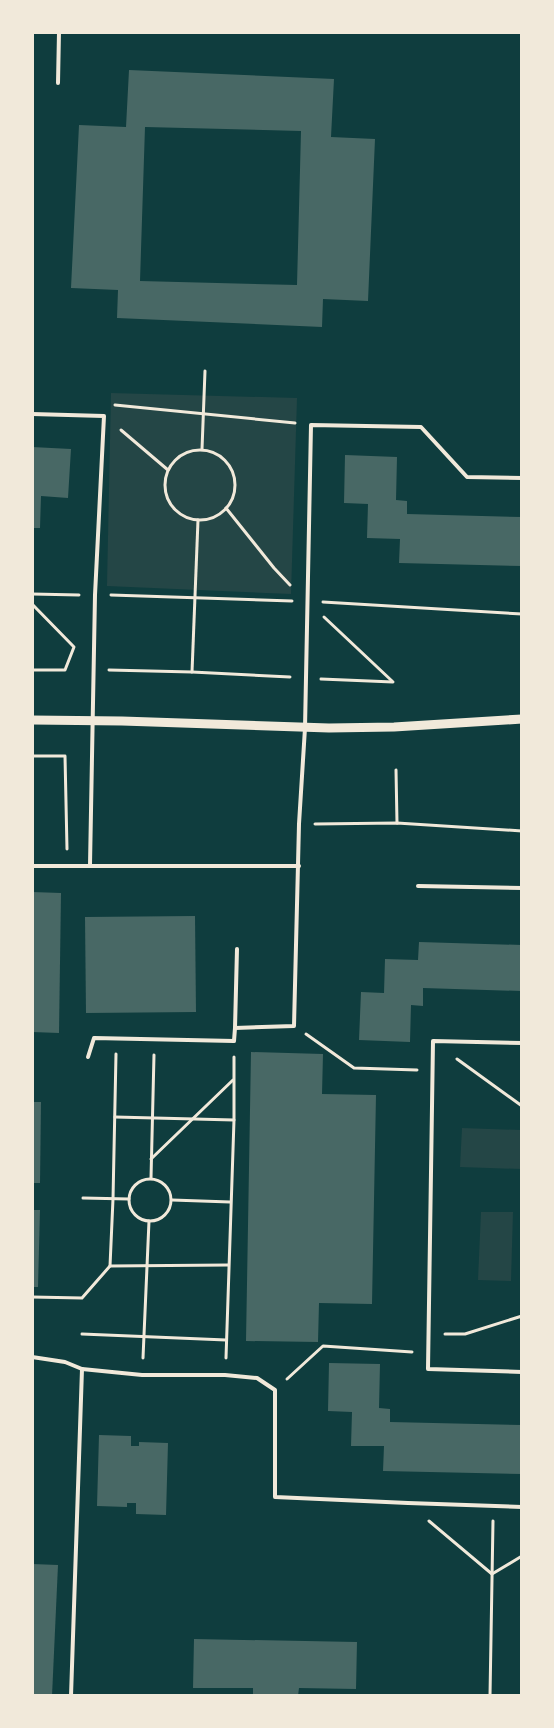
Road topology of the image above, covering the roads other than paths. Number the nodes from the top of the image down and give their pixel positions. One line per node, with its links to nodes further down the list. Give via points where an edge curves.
1 (59, 32): 2 (lane)
2 (58, 83)
3 (32, 414): 7 (lane, via 104,416)
4 (522, 478): 8 (lane, via 467,477 421,427 310,424)
5 (522, 719): 8 (street, via 394,727)
6 (32, 720): 7 (street)
7 (92, 721): 8 (street); 9 (lane)
8 (305, 728): 11 (lane)
9 (90, 865): 10 (lane); 11 (lane)
10 (32, 866)
11 (299, 866): 15 (lane, via 294,1026)
12 (418, 886): 13 (lane)
13 (522, 888)
14 (237, 949): 15 (lane)
15 (235, 1028): 17 (lane, via 234,1041 94,1038)
16 (522, 1043): 20 (lane, via 433,1041 428,1334 428,1369)
17 (88, 1056)
18 (32, 1357): 19 (lane, via 65,1362)
19 (82, 1369): 21 (lane, via 142,1375 257,1378 275,1390 275,1496); 22 (lane)
20 (522, 1372)
21 (522, 1506)
22 (71, 1696)

